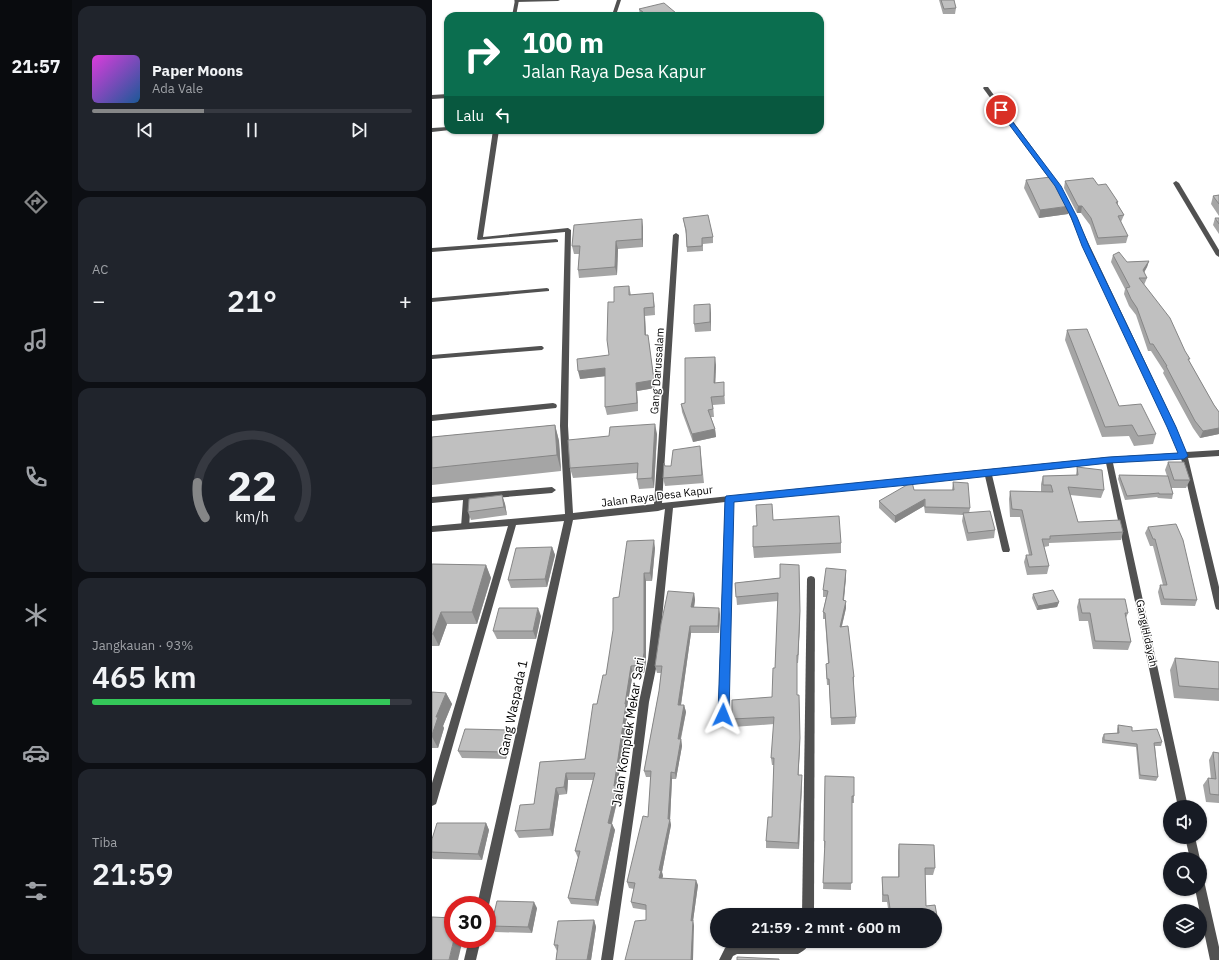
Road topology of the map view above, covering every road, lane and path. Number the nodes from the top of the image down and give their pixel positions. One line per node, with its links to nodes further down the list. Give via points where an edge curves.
1 (516, 0): 2 (street); 4 (street)
2 (558, 0)
3 (619, 0): 5 (street)
4 (514, 12)
5 (615, 12)
6 (986, 88): 24 (street, via 1058,186)
7 (444, 96): 8 (street)
8 (432, 97)
9 (444, 129): 10 (street)
10 (432, 130)
11 (495, 134): 33 (street, Gang Waspada 1, via 480,239 568,230 564,426)
12 (1176, 183): 16 (street)
13 (676, 235): 32 (street, Gang Darussalam)
14 (556, 241): 15 (street)
15 (432, 250)
16 (1219, 255)
17 (547, 290): 18 (street)
18 (432, 300)
19 (540, 348): 20 (street)
20 (432, 358)
21 (553, 406): 22 (street)
22 (432, 418)
23 (1219, 453): 24 (street, Jalan Raya Desa Kapur)
24 (1184, 456): 25 (street, Jalan Raya Desa Kapur); 39 (street)
25 (1109, 460): 26 (street, Jalan Raya Desa Kapur); 41 (street, Gang Hidayah)
26 (988, 474): 29 (street, Jalan Raya Desa Kapur); 37 (street)
27 (552, 490): 28 (street)
28 (467, 497): 30 (street); 35 (street)
29 (729, 499): 31 (street, Jalan Raya Desa Kapur); 40 (street)
30 (432, 500)
31 (669, 507): 32 (street, Jalan Raya Desa Kapur); 49 (street, Jalan Komplek Mekar Sari, via 653,659 644,702)
32 (658, 508): 33 (street, Jalan Raya Desa Kapur)
33 (569, 517): 34 (street, Jalan Raya Desa Kapur); 43 (street, Gang Waspada 1)
34 (513, 522): 35 (street, Jalan Raya Desa Kapur); 42 (street)
35 (465, 527): 36 (street, Jalan Raya Desa Kapur)
36 (432, 529)
37 (1006, 550)
38 (811, 579): 45 (street)
39 (1219, 606)
40 (723, 715)
41 (1182, 800)
42 (432, 801)
43 (485, 896)
44 (1202, 896): 51 (street)
45 (808, 908)
46 (473, 948): 48 (street)
47 (736, 948): 50 (street, via 729,952)
48 (470, 960)
49 (607, 960)
50 (725, 960)
51 (1216, 960)

